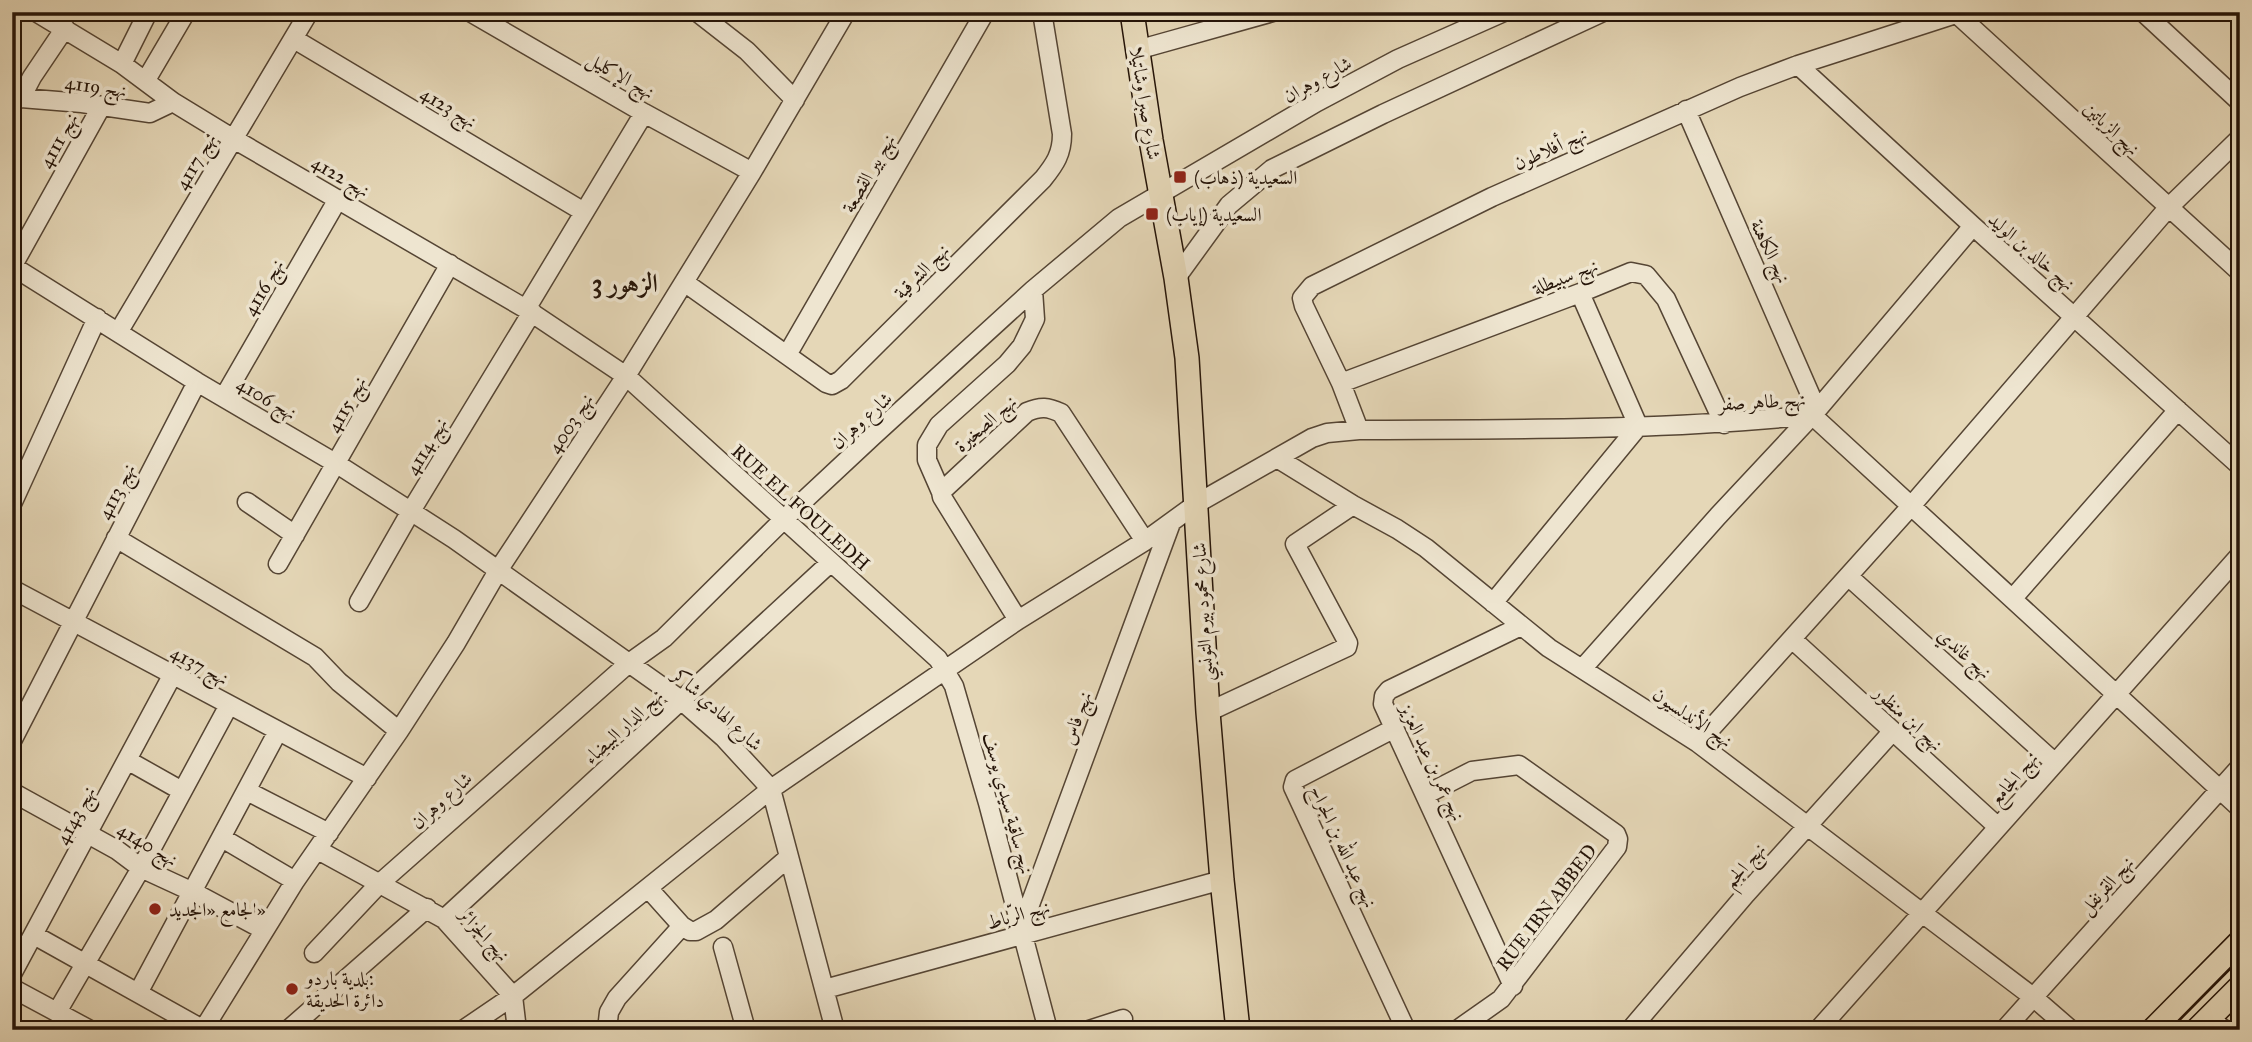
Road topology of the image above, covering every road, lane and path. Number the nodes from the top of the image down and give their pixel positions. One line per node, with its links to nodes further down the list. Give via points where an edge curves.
1 (36, 12): 16 (street, نهج 4122)
2 (148, 12): 19 (street)
3 (186, 12): 21 (street)
4 (309, 12): 17 (street, نهج 4117)
5 (470, 12): 28 (street, نهج الإكليل)
6 (696, 12): 23 (street, via 747,51)
7 (846, 12): 23 (street, نهج 4003)
8 (985, 12): 48 (street, نهج بير القصعة)
9 (1042, 12): 48 (street, نهج الشرقية, via 1062,134 1055,163 841,380 826,383)
10 (1132, 12): 18 (main road, شارع صبرا وشاتيلا)
11 (1273, 12): 18 (street)
12 (1504, 12): 32 (street, شارع وهران, via 1317,102)
13 (1603, 12): 40 (street, via 1272,169 1229,205)
14 (2143, 12): 25 (street)
15 (1959, 13): 20 (street, نهج أفلاطون); 34 (street, نهج الزياتين)
16 (65, 29): 19 (street, نهج 4122); 22 (street)
17 (294, 39): 29 (street, نهج 4117); 35 (street, نهج 4123)
18 (1137, 50): 32 (main road, شارع صبرا وشاتيلا)
19 (122, 64): 21 (street, نهج 4122)
20 (1798, 65): 27 (street, نهج أفلاطون); 36 (street, نهج خالد بن الوليد)
21 (146, 80): 24 (street, نهج 4122)
22 (17, 100): 26 (street, نهج 4119)
23 (795, 100): 31 (street, نهج 4003)
24 (173, 102): 26 (street, نهج 4119, via 150,113); 29 (street, نهج 4122)
25 (2240, 102)
26 (101, 107): 38 (street, نهج 4111)
27 (1686, 110): 51 (street, نهج أفلاطون, via 1492,197 1312,286 1302,299 1304,306); 54 (street, نهج الكاهنة)
28 (644, 113): 31 (street, نهج الإكليل); 35 (street, نهج 4114)
29 (232, 138): 33 (street, نهج 4122); 47 (street, نهج 4117)
30 (2240, 138): 34 (street)
31 (752, 172): 41 (street, نهج 4003)
32 (1160, 194): 40 (main road, شارع محمود بيرم التونسي); 42 (street, شارع وهران, via 1119,218)
33 (338, 199): 37 (street, نهج 4122); 52 (street, نهج 4116)
34 (2168, 208): 39 (street, نهج الزياتين); 45 (street)
35 (584, 212): 44 (street, نهج 4114)
36 (1973, 226): 45 (street, نهج خالد بن الوليد); 54 (street)
37 (450, 264): 44 (street, نهج 4122); 59 (street, نهج 4115)
38 (12, 266): 46 (street, نهج 4106)
39 (2240, 272)
40 (1176, 278): 64 (main road, شارع محمود بيرم التونسي, via 1187,358)
41 (684, 282): 48 (street, نهج الشرقية); 49 (street, نهج 4003)
42 (1034, 290): 61 (street, via 1035,319 1022,346 939,425 927,444 927,460); 68 (street, شارع وهران)
43 (1580, 293): 51 (street, نهج سبيطلة); 55 (street, نهج سبيطلة, via 1631,272 1646,275 1666,299); 56 (street)
44 (529, 310): 49 (street, نهج 4122); 67 (street, نهج 4114)
45 (2075, 317): 53 (street, نهج خالد بن الوليد); 66 (street)
46 (97, 318): 47 (street, نهج 4106); 63 (street)
47 (119, 331): 50 (street, نهج 4106)
48 (787, 355)
49 (626, 376): 68 (street, RUE EL FOULEDH); 76 (street, نهج 4003)
50 (197, 382): 52 (street, نهج 4106); 71 (street, نهج 4113)
51 (1341, 383): 57 (street, نهج أفلاطون)
52 (224, 397): 59 (street, نهج 4106)
53 (2178, 410): 60 (street, نهج خالد بن الوليد); 79 (street)
54 (1814, 412): 55 (street, نهج طاهر صفر); 66 (street, نهج طاهر صفر); 87 (street)
55 (1724, 424): 56 (street, نهج طاهر صفر)
56 (1637, 428): 57 (street, نهج طاهر صفر); 81 (street)
57 (1359, 430): 58 (street, نهج طاهر صفر, via 1319,435)
58 (1277, 458): 64 (street, نهج طاهر صفر); 65 (street, نهج الأندلسيون)
59 (337, 464): 67 (street, نهج 4106); 70 (street, نهج 4115)
60 (2240, 466)
61 (941, 492): 72 (street, نهج الصخيرة, via 1027,412 1048,407 1061,413); 82 (street)
62 (247, 502): 70 (street)
63 (12, 504)
64 (1196, 504): 69 (street, نهج طاهر صفر); 93 (main road, شارع محمود بيرم التونسي)
65 (1353, 505): 81 (street, نهج الأندلسيون, via 1426,548); 93 (street, via 1295,546 1347,648)
66 (1912, 505): 77 (street); 79 (street, نهج طاهر صفر)
67 (411, 511): 76 (street, نهج 4106); 80 (street, نهج 4114)
68 (783, 520): 74 (street, RUE EL FOULEDH); 86 (street, شارع وهران, via 691,613)
69 (1171, 523): 72 (street, نهج طاهر صفر); 129 (street, نهج فاس)
70 (295, 535): 75 (street, نهج 4115)
71 (116, 538): 83 (street, نهج 4113); 96 (street, via 315,657)
72 (1145, 541): 82 (street, نهج طاهر صفر)
73 (2240, 555): 90 (street, نهج الجامع)
74 (830, 563): 88 (street, RUE EL FOULEDH); 91 (street, نهج الدار البيضاء)
75 (278, 564)
76 (499, 569): 86 (street, شارع الهادي شاكر); 96 (street, نهج 4003)
77 (1848, 576): 85 (street); 101 (street, نهج غاندي)
78 (12, 589): 83 (street, نهج 4137)
79 (2013, 598): 90 (street, نهج طاهر صفر)
80 (359, 602)
81 (1493, 603): 84 (street, نهج الأندلسيون)
82 (1018, 620): 88 (street, نهج طاهر صفر)
83 (75, 621): 89 (street, نهج 4137); 98 (street, نهج 4113)
84 (1521, 626): 87 (street, نهج الأندلسيون); 94 (street, نهج عمر بن عبد العزيز, via 1389,690 1383,704)
85 (1792, 639): 97 (street, نهج ابن منظور); 99 (street)
86 (629, 663): 91 (street, شارع الهادي شاكر); 121 (street, شارع وهران)
87 (1582, 668): 99 (street, نهج الأندلسيون)
88 (946, 670): 104 (street, نهج طاهر صفر); 129 (street, نهج ساقية سيدي يوسف)
89 (173, 674): 92 (street, نهج 4137); 100 (street, نهج 4143)
90 (2116, 694): 101 (street, نهج الجامع); 105 (street, نهج طاهر صفر)
91 (681, 700): 104 (street, شارع الهادي شاكر); 126 (street, نهج الدار البيضاء)
92 (229, 705): 95 (street, نهج 4137); 106 (street)
93 (1208, 712): 119 (main road, شارع محمود بيرم التونسي)
94 (1393, 729): 109 (street, نهج عمر بن عبد العزيز); 157 (street, نهج عبد الله بن الجراح, via 1295,779 1293,787)
95 (278, 731): 103 (street, نهج 4137); 107 (street)
96 (399, 731): 103 (street, نهج 4003)
97 (1892, 732): 111 (street, نهج الجم); 112 (street, نهج ابن منظور)
98 (12, 741)
99 (1698, 743): 111 (street, نهج الأندلسيون)
100 (127, 760): 106 (street); 114 (street, نهج 4143)
101 (2054, 762): 112 (street, نهج الجامع)
102 (2240, 767): 105 (street, نهج القرنفل)
103 (367, 778): 113 (street, نهج 4003)
104 (771, 789): 117 (street, شارع الهادي شاكر); 122 (street, نهج طاهر صفر)
105 (2220, 790): 110 (street, نهج طاهر صفر); 142 (street, نهج القرنفل)
106 (182, 791): 118 (street)
107 (247, 791): 113 (street); 115 (street)
108 (12, 792): 114 (street, نهج 4140)
109 (1425, 795): 136 (street, نهج عمر بن عبد العزيز); 136 (street, RUE IBN ABBED, via 1472,771 1519,765 1616,834 1617,847)
110 (2240, 808)
111 (1806, 826): 125 (street, نهج الأندلسيون); 159 (street, نهج الجم)
112 (1998, 827): 125 (street, نهج الجامع)
113 (329, 832): 116 (street, نهج 4003)
114 (89, 833): 118 (street, نهج 4140); 130 (street, نهج 4143)
115 (222, 838): 120 (street); 123 (street)
116 (318, 850): 120 (street, نهج 4003); 121 (street, نهج الجزائر)
117 (789, 857): 127 (street, via 706,928 690,931); 139 (street, شارع الهادي شاكر)
118 (141, 868): 123 (street, نهج 4140); 134 (street)
119 (1222, 880): 129 (street, نهج الرّباط); 156 (main road, شارع محمود بيرم التونسي)
120 (295, 881): 128 (street, نهج 4003)
121 (379, 884): 124 (street, نهج الجزائر); 133 (street, شارع وهران)
122 (648, 888): 127 (street); 141 (street, نهج طاهر صفر)
123 (193, 892): 128 (street, نهج 4140); 140 (street)
124 (427, 908): 126 (street, نهج الجزائر); 148 (street)
125 (1921, 913): 142 (street, نهج الأندلسيون); 160 (street, نهج الجامع)
126 (444, 919): 141 (street, نهج الجزائر)
127 (682, 926): 151 (street, via 617,998)
128 (264, 930): 147 (street, نهج 4003)
129 (1022, 932): 139 (street, نهج الرّباط); 154 (street, نهج ساقية سيدي يوسف)
130 (34, 935): 134 (street); 135 (street, نهج 4143)
131 (2240, 942): 163 (main road)
132 (723, 947): 152 (street)
133 (314, 953)
134 (86, 965): 140 (street); 143 (street)
135 (12, 974)
136 (1513, 986): 158 (street, RUE IBN ABBED, via 1491,1008)
137 (2240, 986): 145 (main road)
138 (12, 988): 143 (street)
139 (825, 989): 153 (street, شارع الهادي شاكر)
140 (138, 993): 147 (street)
141 (513, 996): 149 (street, نهج طاهر صفر); 150 (street)
142 (2033, 997): 161 (street, نهج القرنفل); 162 (street, نهج الأندلسيون)
143 (57, 1012): 146 (street)
144 (1123, 1019): 155 (street)
145 (2210, 1026)
146 (90, 1030)
147 (203, 1030)
148 (288, 1030)
149 (463, 1030)
150 (517, 1030)
151 (607, 1030)
152 (746, 1030)
153 (835, 1030)
154 (1048, 1030)
155 (1089, 1030)
156 (1238, 1030)
157 (1406, 1030)
158 (1457, 1030)
159 (1630, 1030)
160 (1818, 1030)
161 (2004, 1030)
162 (2071, 1030)
163 (2153, 1030)

